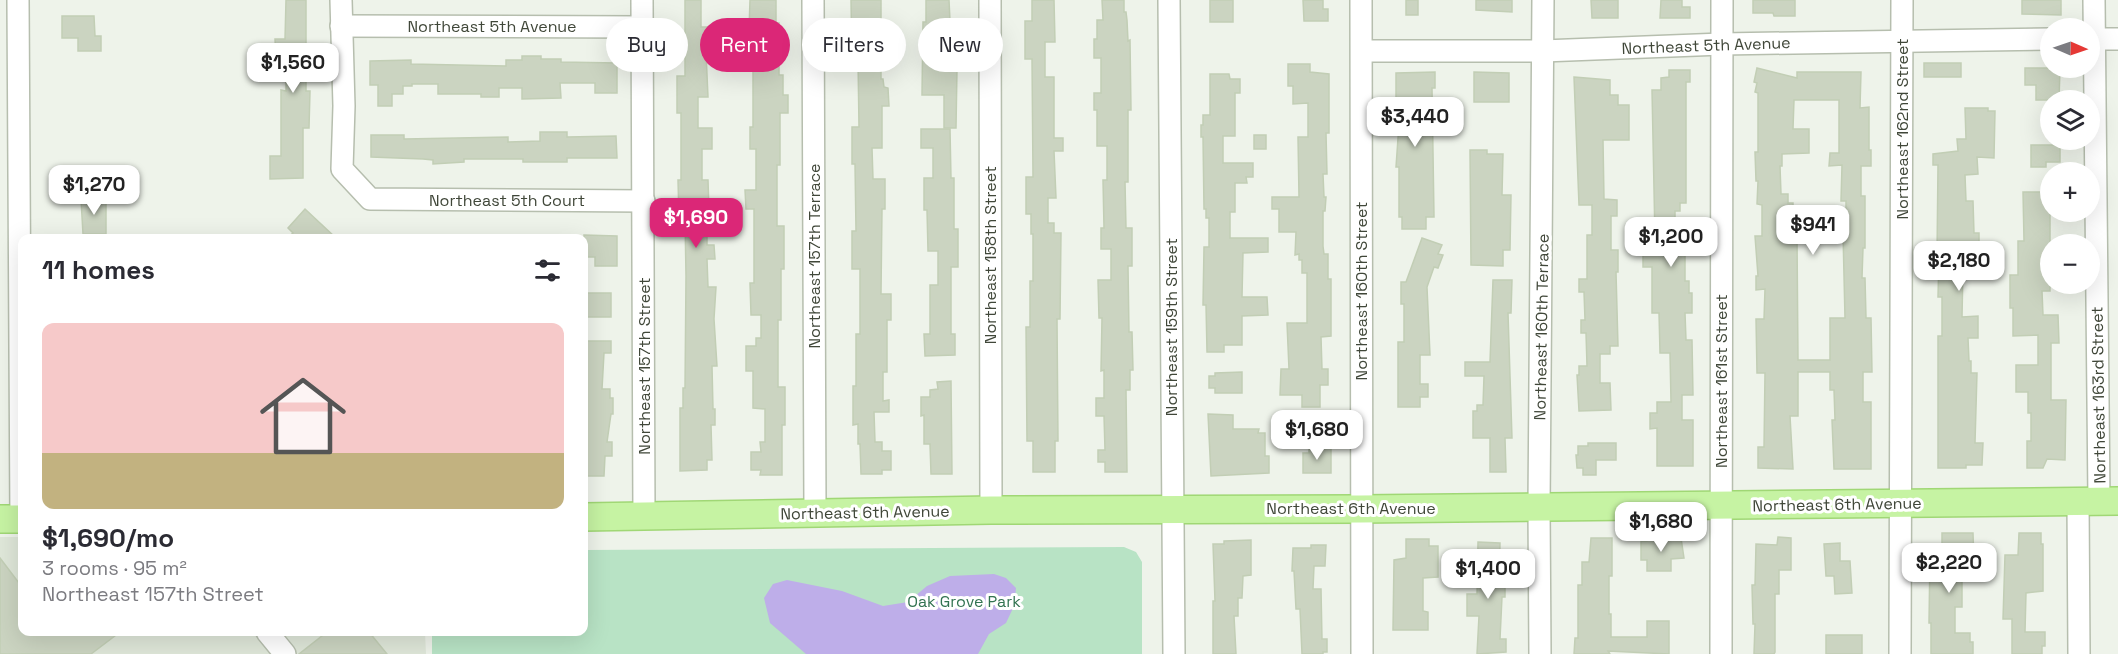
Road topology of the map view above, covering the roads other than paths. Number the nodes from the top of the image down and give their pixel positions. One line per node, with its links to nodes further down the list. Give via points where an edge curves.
1 (18, 0): 23 (street)
2 (341, 0): 14 (street)
3 (642, 0): 12 (street, Northeast 157th Street)
4 (813, 0): 37 (street, Northeast 157th Terrace)
5 (990, 0): 36 (street, Northeast 158th Street)
6 (1169, 0): 34 (street, Northeast 159th Street)
7 (1361, 0): 21 (street, Northeast 160th Street)
8 (1543, 0): 22 (street, Northeast 160th Terrace)
9 (1722, 0): 20 (street, Northeast 161st Street)
10 (1902, 0): 19 (street, Northeast 162nd Street)
11 (2094, 0): 13 (street, Northeast 163rd Street)
12 (642, 18)
13 (2093, 18)
14 (341, 26): 15 (street, Northeast 5th Avenue); 26 (street, Northeast 5th Court, via 342,169 370,200)
15 (606, 27)
16 (2040, 39): 19 (street, Northeast 5th Avenue)
17 (2100, 39): 18 (street)
18 (2118, 39)
19 (1902, 40): 20 (street, Northeast 5th Avenue); 31 (street, Northeast 162nd Street)
20 (1722, 44): 22 (street, Northeast 5th Avenue); 32 (street, Northeast 161st Street)
21 (1362, 51): 22 (street, Northeast 5th Avenue); 35 (street, Northeast 160th Street)
22 (1543, 51): 33 (street, Northeast 160th Terrace)
23 (9, 64): 27 (street)
24 (643, 72): 26 (street, Northeast 157th Street)
25 (2093, 78): 30 (street, Northeast 163rd Street)
26 (645, 201): 39 (street, Northeast 157th Street)
27 (10, 313): 28 (street)
28 (18, 333)
29 (18, 430): 40 (street)
30 (2098, 501): 31 (main road, Northeast 6th Avenue); 48 (street, Northeast 163rd Street)
31 (1900, 503): 32 (main road, Northeast 6th Avenue); 47 (street, Northeast 162nd Street)
32 (1720, 505): 33 (main road, Northeast 6th Avenue); 46 (street, Northeast 161st Street)
33 (1539, 507): 35 (main road, Northeast 6th Avenue); 45 (street, Northeast 160th Terrace)
34 (1173, 508): 35 (main road, Northeast 6th Avenue); 36 (main road, Northeast 6th Avenue); 43 (street, Northeast 159th Street)
35 (1361, 509): 44 (street, Northeast 160th Street)
36 (991, 510): 37 (main road, Northeast 6th Avenue)
37 (815, 512): 39 (main road, Northeast 6th Avenue)
38 (588, 517): 39 (main road, Northeast 6th Avenue)
39 (644, 517)
40 (15, 519)
41 (270, 636): 42 (street)
42 (285, 654)
43 (1174, 654)
44 (1362, 654)
45 (1540, 654)
46 (1721, 654)
47 (1900, 654)
48 (2079, 654)

